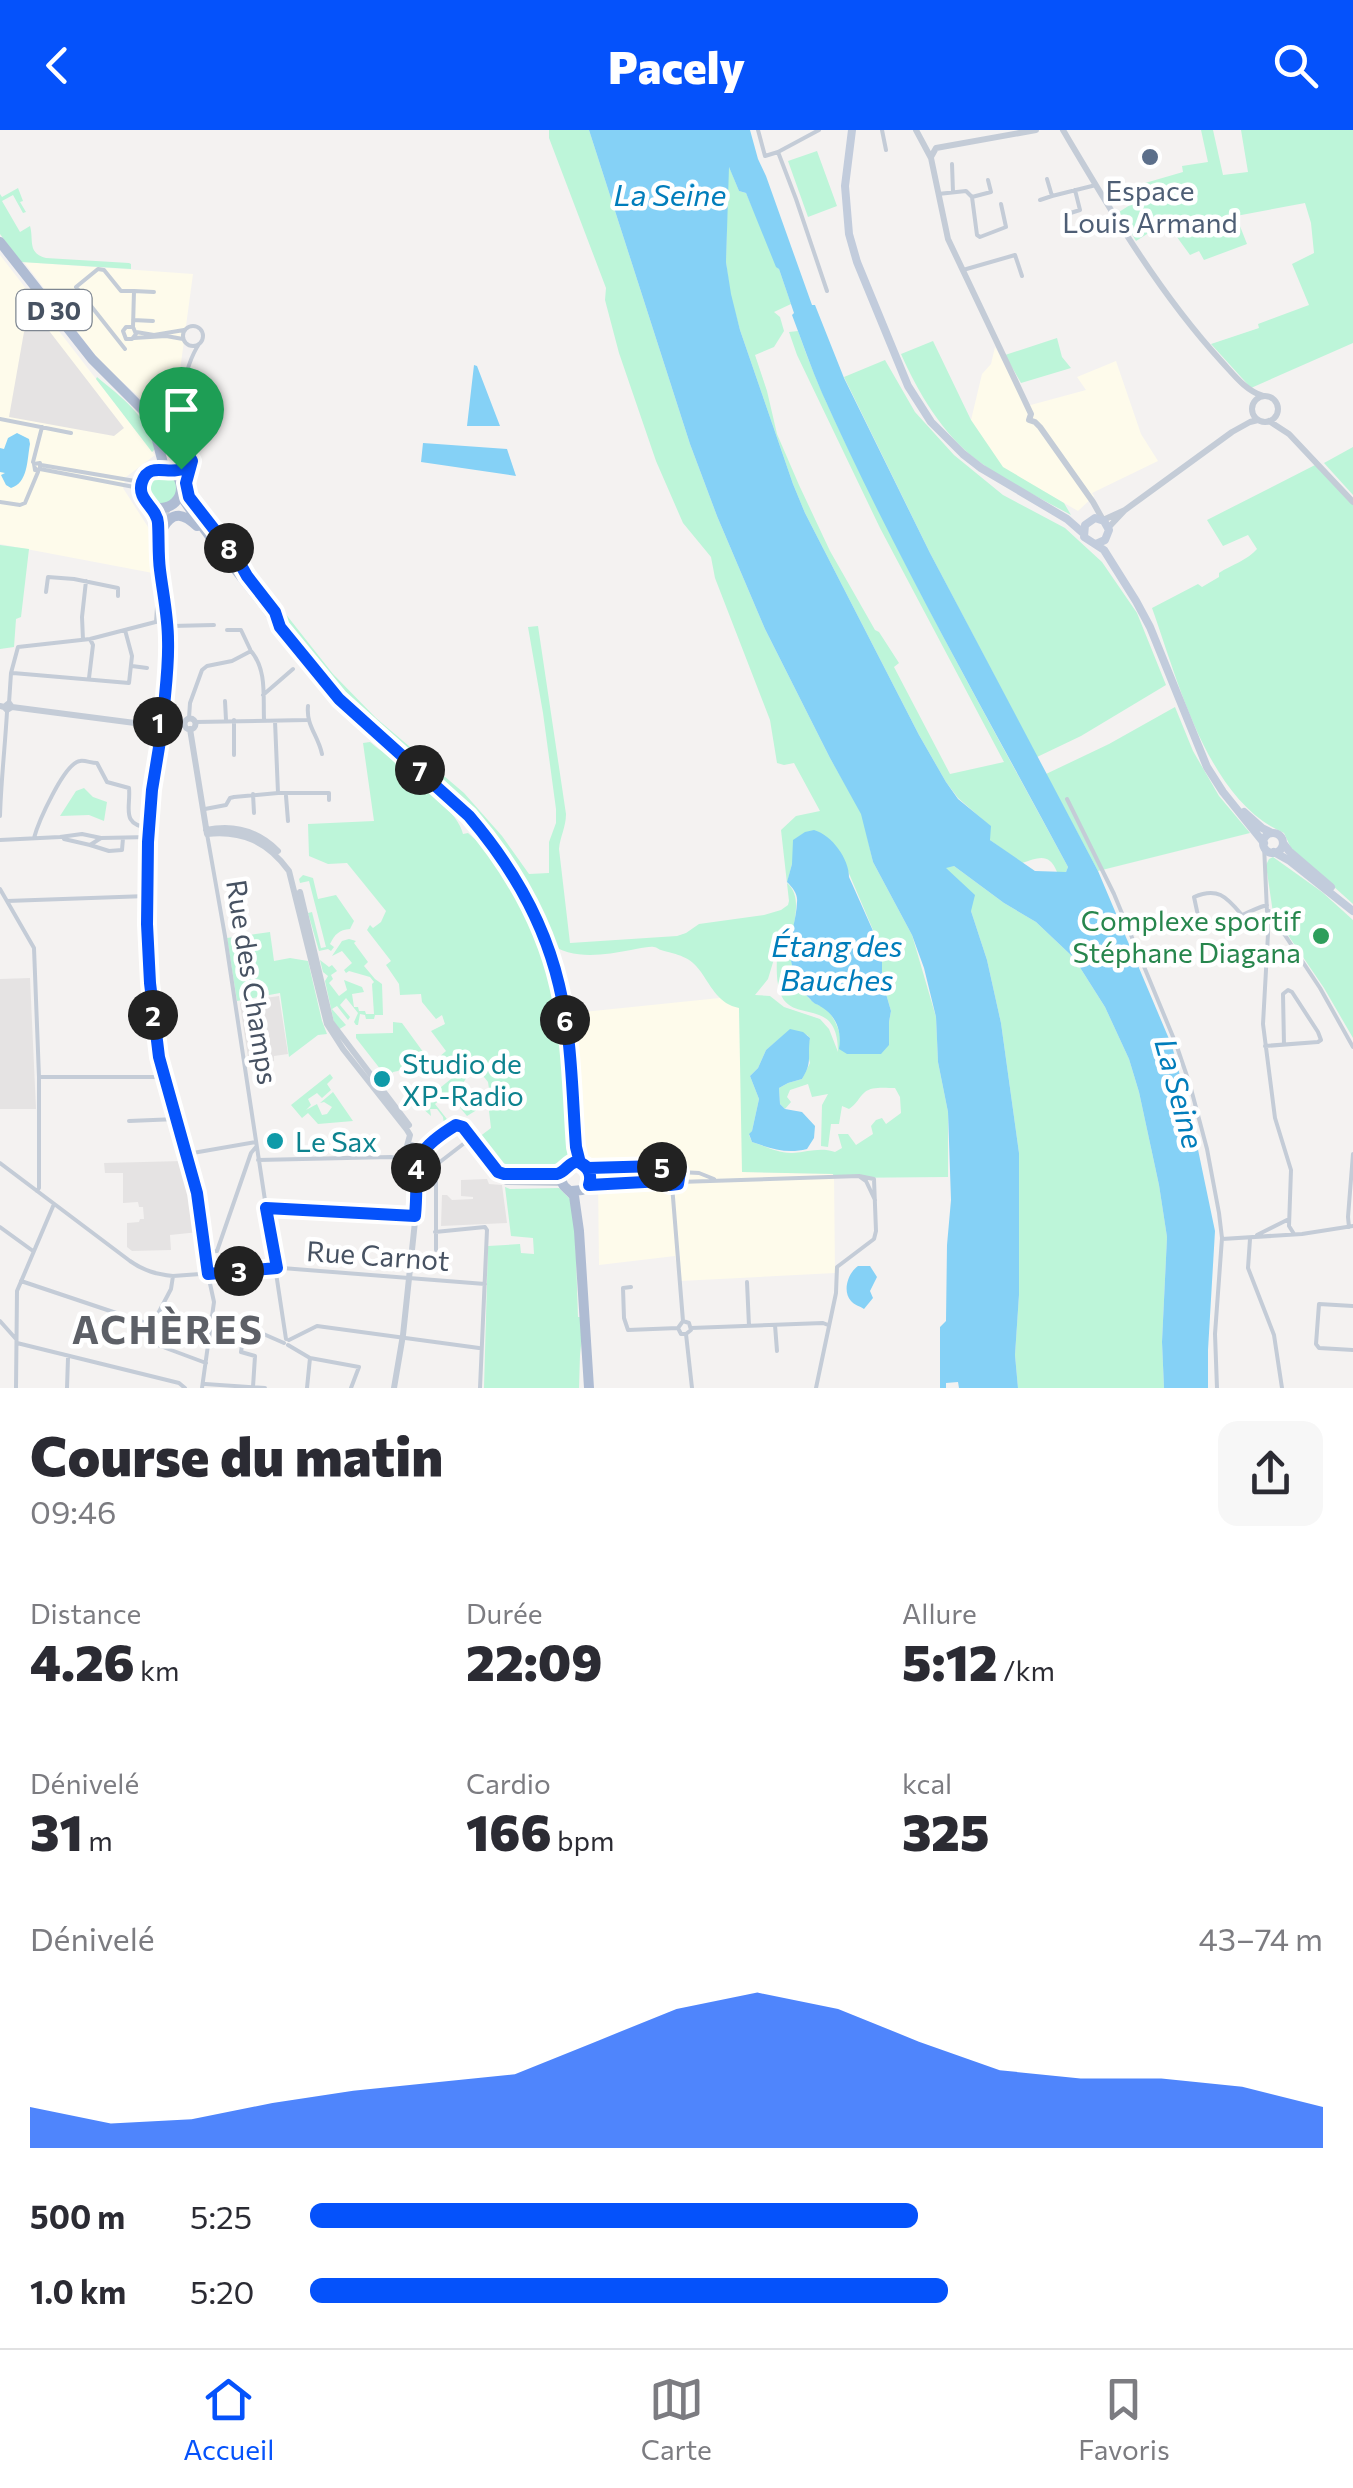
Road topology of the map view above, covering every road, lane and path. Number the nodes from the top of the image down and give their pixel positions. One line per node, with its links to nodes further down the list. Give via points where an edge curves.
1 (758, 130): 11 (street, via 765,156)
2 (819, 130): 11 (street)
3 (851, 130): 71 (main road, via 843,186 847,235 860,282 917,402 982,468)
4 (882, 130): 10 (street)
5 (916, 130): 8 (street)
6 (1036, 130): 9 (street)
7 (1063, 130): 16 (street)
8 (926, 148): 9 (street); 12 (street)
9 (936, 148): 12 (street)
10 (886, 150)
11 (778, 152): 31 (street)
12 (931, 158): 19 (street)
13 (952, 164): 18 (street)
14 (1047, 179): 20 (street)
15 (988, 180): 21 (street, via 990,192)
16 (1096, 185): 17 (street); 42 (street, via 1184,318)
17 (1076, 190): 20 (street); 24 (street, via 1080,210)
18 (953, 192): 19 (street); 21 (street)
19 (938, 194): 28 (street, via 946,236)
20 (1052, 196): 22 (street)
21 (972, 197): 23 (street, via 980,238 1006,228)
22 (1040, 200)
23 (1001, 204)
24 (1064, 215)
25 (0, 242): 45 (main road, D 30, via 92,360)
26 (1011, 244): 27 (street)
27 (1016, 255): 28 (street); 29 (street)
28 (963, 270): 68 (street, via 1033,418)
29 (1022, 276)
30 (134, 291): 32 (street); 36 (street); 37 (street, via 121,291 104,270 76,287)
31 (826, 291)
32 (154, 292)
33 (153, 321): 36 (street)
34 (123, 330): 36 (street); 36 (street, via 124,337); 37 (street)
35 (184, 330): 36 (street); 38 (street); 40 (street, via 200,327)
36 (133, 331): 37 (street, via 122,348); 38 (street)
37 (114, 337)
38 (183, 339): 39 (street)
39 (188, 344): 40 (street); 41 (street)
40 (199, 344): 41 (street)
41 (190, 363): 48 (street)
42 (1242, 383): 43 (street); 44 (street)
43 (1263, 396): 44 (street); 46 (street, via 1275,401)
44 (1252, 407): 49 (street); 53 (street)
45 (145, 412): 48 (street, via 161,426); 54 (main road, D 30)
46 (1277, 413): 50 (street); 55 (street)
47 (0, 419): 51 (street)
48 (178, 419): 56 (street)
49 (1258, 420): 50 (street); 53 (street)
50 (1269, 421): 55 (street)
51 (42, 428): 52 (street); 57 (street)
52 (70, 432)
53 (1232, 432): 73 (street)
54 (156, 434): 61 (main road, D 30); 62 (main road, via 158,454)
55 (1289, 434): 67 (street)
56 (182, 443): 58 (street); 61 (street, via 186,462)
57 (38, 445): 59 (street); 60 (street)
58 (186, 451): 64 (street, via 190,463); 77 (street, via 192,461 188,496)
59 (33, 466): 60 (street); 63 (street)
60 (41, 467): 62 (street, via 134,481); 63 (street); 65 (street)
61 (170, 471): 62 (main road); 64 (main road)
62 (148, 474): 65 (main road)
63 (31, 488): 66 (street, via 25,503)
64 (180, 490): 70 (main road); 77 (main road)
65 (142, 492): 69 (main road)
66 (0, 502)
67 (1353, 502)
68 (1095, 505): 72 (street); 73 (street)
69 (151, 506): 70 (main road); 80 (street, via 158,516)
70 (170, 506): 74 (main road, via 182,507); 75 (street)
71 (1068, 519): 72 (main road); 76 (main road)
72 (1089, 520): 73 (main road); 76 (main road)
73 (1105, 524): 78 (main road)
74 (198, 526): 75 (main road, via 176,515); 77 (main road)
75 (163, 528): 80 (street)
76 (1083, 534): 79 (main road)
77 (214, 535): 88 (main road); 88 (street)
78 (1106, 539): 79 (main road); 123 (main road, via 1152,625 1210,766)
79 (1096, 544): 131 (main road, via 1146,618 1207,767)
80 (162, 576): 83 (street); 86 (street)
81 (86, 581): 82 (street, via 48,577); 84 (street, via 118,588); 92 (street)
82 (46, 592)
83 (161, 595): 85 (street); 86 (street)
84 (118, 596)
85 (156, 622): 86 (street); 89 (street)
86 (170, 622): 87 (street); 108 (street, via 173,663)
87 (214, 625)
88 (280, 627): 163 (main road, via 339,699 454,801 520,885 560,987)
89 (126, 630): 91 (street); 94 (street)
90 (227, 630): 93 (street, via 241,630)
91 (90, 639): 92 (street); 98 (street)
92 (83, 640): 97 (street, via 17,648)
93 (251, 651): 99 (street, via 261,665); 109 (street, via 202,670 190,703)
94 (130, 666): 95 (street); 98 (street, via 128,683)
95 (148, 668)
96 (292, 670): 99 (street)
97 (11, 673): 98 (street); 102 (street)
98 (89, 679)
99 (263, 694): 103 (street)
100 (225, 701): 104 (street)
101 (308, 706): 106 (street)
102 (6, 707): 108 (street); 119 (street)
103 (264, 719): 105 (street); 107 (street)
104 (226, 720): 105 (street); 109 (street)
105 (234, 720): 111 (street)
106 (307, 720): 107 (street); 110 (street)
107 (275, 721): 112 (street)
108 (163, 723): 109 (street); 121 (street)
109 (191, 724): 117 (street)
110 (322, 754)
111 (234, 755)
112 (278, 793): 113 (street); 114 (street)
113 (254, 794): 117 (street); 118 (street)
114 (286, 794): 116 (street, via 328,793); 120 (street)
115 (1067, 799): 178 (street, via 1114,894 1190,1085)
116 (329, 800)
117 (203, 809): 122 (street)
118 (254, 813)
119 (0, 816)
120 (288, 821)
121 (149, 828): 124 (street); 125 (street, via 130,819 129,788 107,782 96,763 78,761 47,804)
122 (207, 832): 151 (street, Rue des Champs); 152 (street, via 249,832 287,862 331,1022 412,1130)
123 (1272, 834): 130 (main road); 131 (main road)
124 (149, 837): 128 (street); 136 (street)
125 (34, 838): 126 (street); 129 (street)
126 (60, 838): 127 (street); 132 (street)
127 (100, 838): 128 (street); 132 (street)
128 (123, 838): 132 (street, via 122,850)
129 (0, 840)
130 (1283, 843): 133 (main road); 139 (main road)
131 (1264, 844): 133 (main road); 134 (street)
132 (90, 846)
133 (1273, 852): 134 (street); 139 (main road)
134 (1264, 863): 138 (street)
135 (0, 888): 137 (street)
136 (147, 896): 137 (street); 147 (street, via 150,983)
137 (6, 901): 146 (street, via 34,948)
138 (1267, 906): 140 (street); 141 (street); 142 (street)
139 (1353, 909)
140 (1241, 914): 140 (street, via 1202,930 1194,897 1223,895)
141 (1281, 930): 142 (street); 145 (street)
142 (1268, 932): 144 (street)
143 (1284, 1044): 143 (street, via 1321,1038 1289,990 1283,994); 144 (street)
144 (1265, 1046): 172 (street, via 1290,1170)
145 (1353, 1046)
146 (40, 1077): 147 (street); 168 (street)
147 (165, 1077): 148 (street)
148 (177, 1118): 149 (street); 153 (street)
149 (130, 1121)
150 (471, 1138): 152 (street, via 456,1125); 163 (street, via 498,1172); 175 (street, via 436,1166)
151 (256, 1144): 153 (street); 156 (street, Rue des Champs); 181 (street, via 218,1251)
152 (413, 1151): 155 (street); 157 (street); 157 (street, via 402,1155); 162 (street)
153 (188, 1154): 181 (street)
154 (1353, 1154): 160 (street)
155 (390, 1157): 156 (street); 157 (street)
156 (258, 1160): 170 (street, Rue des Champs)
157 (407, 1161): 162 (street)
158 (0, 1162): 168 (street)
159 (663, 1168): 161 (street, via 677,1166); 163 (street); 165 (street)
160 (1352, 1168): 173 (street)
161 (680, 1172): 164 (street); 166 (street)
162 (416, 1174): 171 (street)
163 (575, 1177): 165 (street); 212 (main road)
164 (718, 1180): 166 (street); 197 (street, via 866,1181 875,1200 874,1240 837,1267)
165 (663, 1181): 167 (street)
166 (679, 1182): 167 (street)
167 (672, 1185): 194 (street)
168 (37, 1191): 169 (street)
169 (54, 1204): 180 (street); 184 (street, via 144,1270)
170 (266, 1208): 171 (street); 182 (street, Rue des Champs)
171 (415, 1216): 185 (street)
172 (1289, 1219): 176 (street); 177 (street)
173 (1351, 1226): 176 (street)
174 (0, 1227): 180 (street)
175 (435, 1232): 179 (street); 188 (street, via 487,1230)
176 (1290, 1233): 177 (street)
177 (1252, 1238): 178 (street); 226 (street, via 1248,1268 1273,1332)
178 (1222, 1239): 225 (street)
179 (436, 1250)
180 (32, 1251): 186 (street)
181 (206, 1252): 183 (street)
182 (277, 1268): 183 (street, Rue Carnot); 185 (street, Rue Carnot); 205 (street, Rue des Champs)
183 (208, 1274): 184 (street, Rue Carnot); 192 (street)
184 (173, 1276): 195 (street)
185 (408, 1278): 188 (street, Rue Carnot); 203 (street)
186 (21, 1282): 195 (street); 204 (street)
187 (746, 1282): 199 (street)
188 (485, 1284): 206 (street)
189 (632, 1288): 200 (street, via 623,1288 628,1330)
190 (1353, 1306): 207 (street, via 1319,1304 1316,1344)
191 (188, 1314): 192 (street)
192 (213, 1317): 198 (street); 211 (street)
193 (0, 1322): 204 (street)
194 (683, 1322): 200 (street); 201 (street)
195 (152, 1325): 211 (street, via 158,1346)
196 (776, 1325): 197 (street); 199 (street); 208 (street)
197 (828, 1325): 224 (street)
198 (245, 1326): 205 (street); 214 (street, via 241,1352 255,1356)
199 (749, 1326): 201 (street)
200 (678, 1328): 202 (street)
201 (691, 1328): 202 (street)
202 (686, 1334): 223 (street)
203 (403, 1338): 205 (street, via 317,1326); 206 (street); 221 (street)
204 (16, 1341): 209 (street); 215 (street)
205 (287, 1342): 210 (street)
206 (482, 1348): 222 (street)
207 (1353, 1350)
208 (776, 1351)
209 (68, 1356): 216 (street); 217 (street)
210 (310, 1358): 219 (street); 220 (street, via 360,1367)
211 (206, 1363): 213 (street)
212 (587, 1384)
213 (202, 1386): 214 (street)
214 (253, 1387): 218 (street)
215 (16, 1388)
216 (68, 1388)
217 (185, 1388)
218 (265, 1388)
219 (307, 1388)
220 (351, 1388)
221 (394, 1388)
222 (480, 1388)
223 (692, 1388)
224 (816, 1388)
225 (1218, 1388)
226 (1282, 1388)

